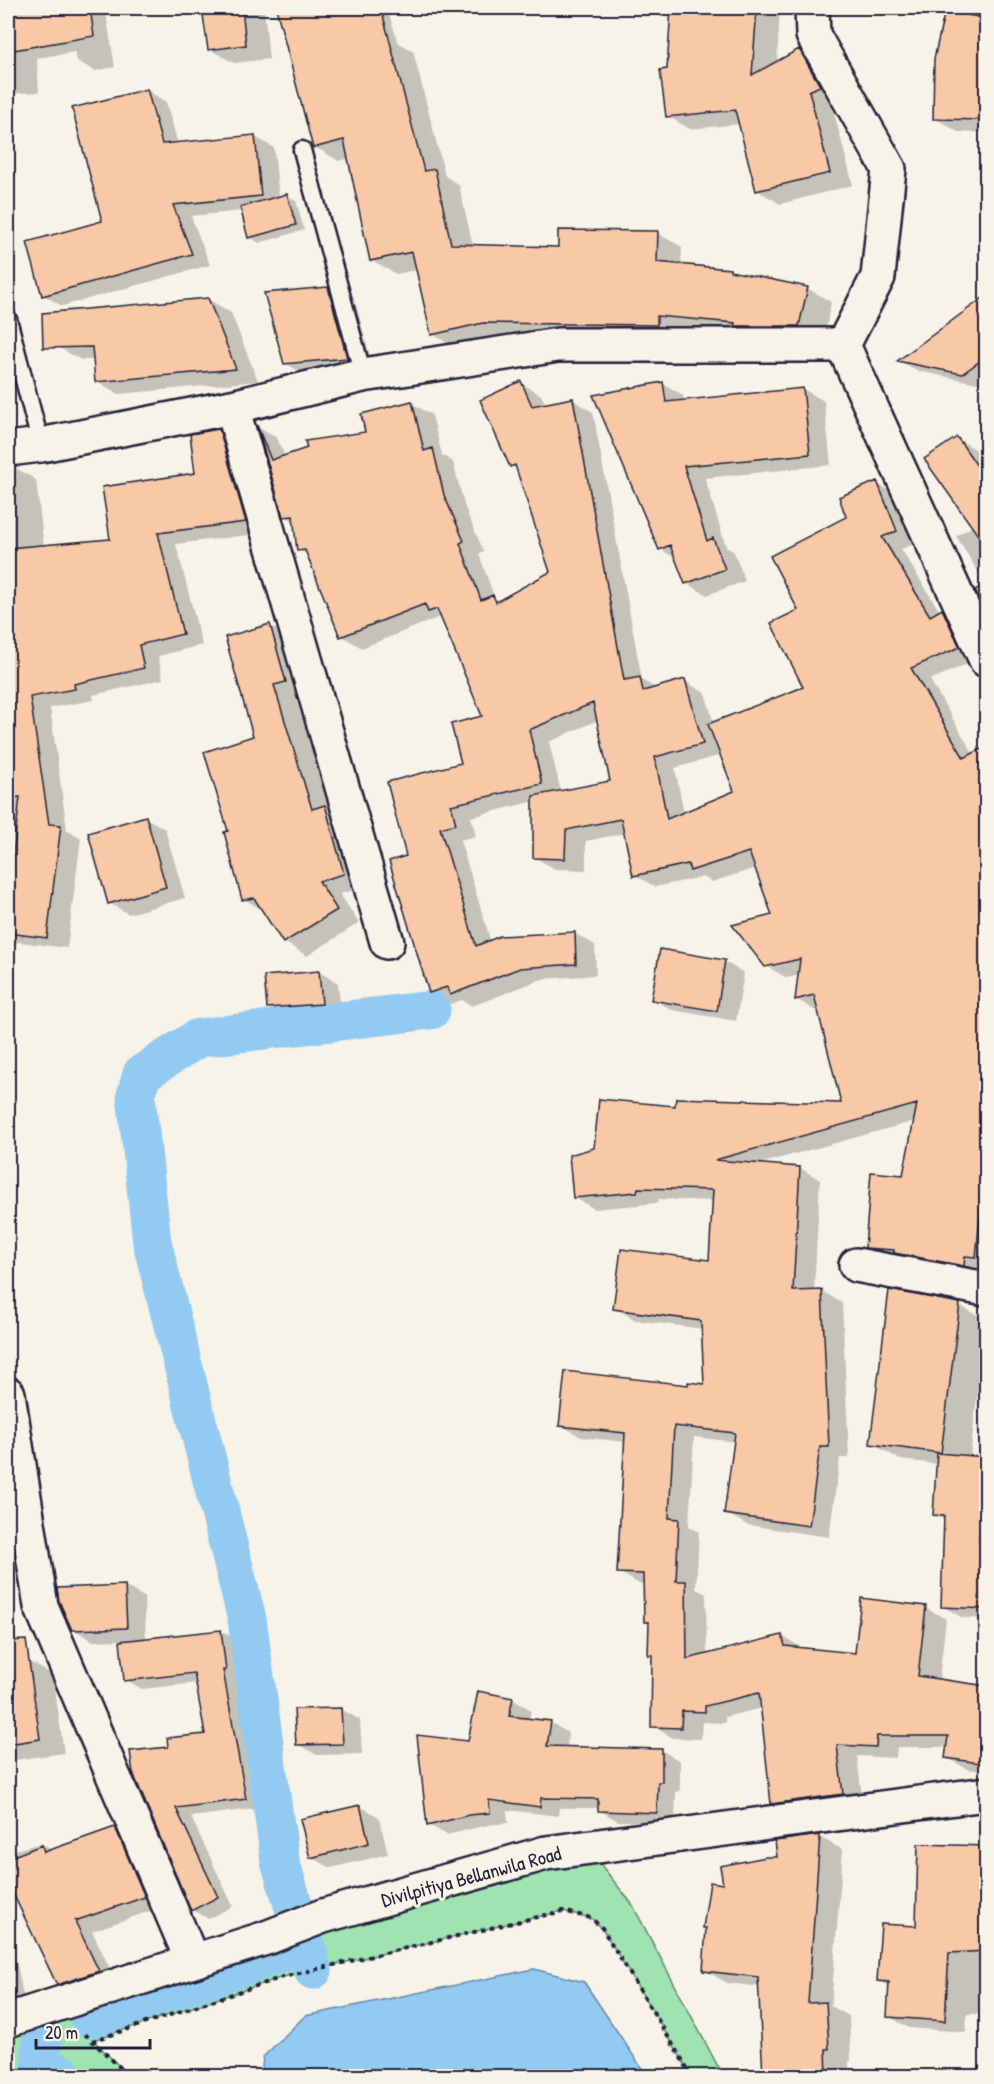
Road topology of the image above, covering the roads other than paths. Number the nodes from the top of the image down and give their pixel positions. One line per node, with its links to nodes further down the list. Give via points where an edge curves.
1 (812, 8): 4 (street, via 813,35 889,169 878,277)
2 (302, 150): 5 (lane)
3 (8, 319): 7 (lane)
4 (843, 345): 5 (street, via 558,345); 9 (street)
5 (363, 375): 6 (street)
6 (232, 407): 7 (street); 10 (street)
7 (41, 445): 8 (street)
8 (8, 449)
9 (987, 660)
10 (387, 942)
11 (856, 1265): 12 (street)
12 (987, 1289)
13 (8, 1394): 15 (street, via 41,1605)
14 (987, 1794): 15 (street, Divilpitiya Bellanwila Road, via 546,1853 323,1916)
15 (192, 1960): 16 (street, Divilpitiya Bellanwila Road)
16 (8, 2020)

